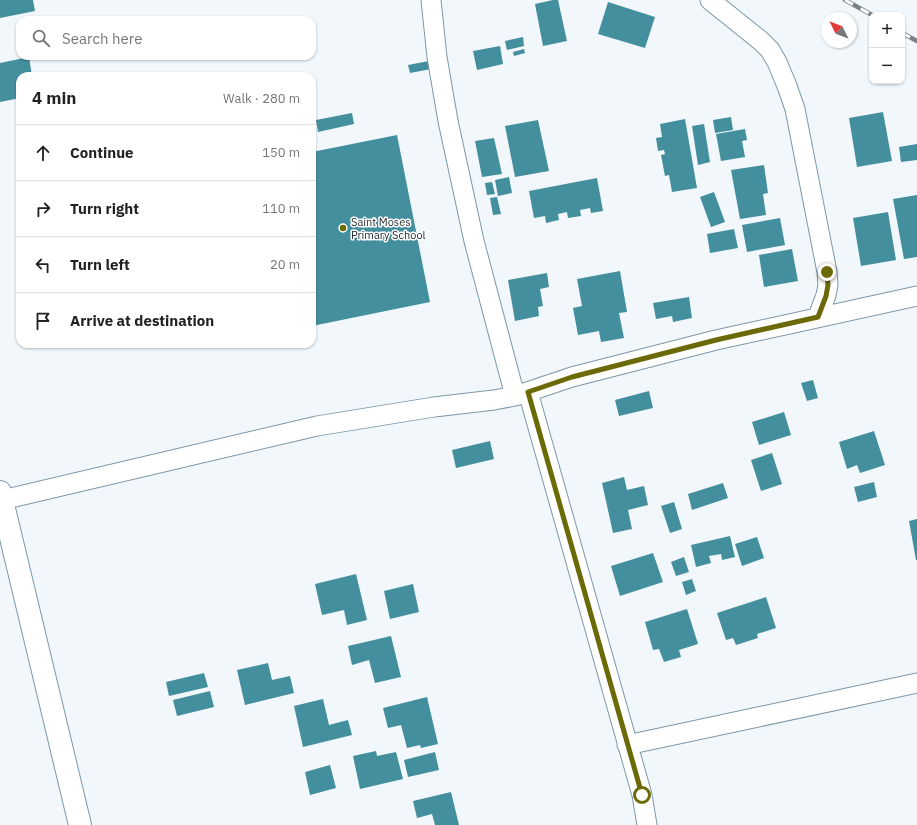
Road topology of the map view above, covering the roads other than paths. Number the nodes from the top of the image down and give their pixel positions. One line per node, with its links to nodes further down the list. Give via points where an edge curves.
1 (430, 0): 5 (street, via 448,121 474,241)
2 (710, 0): 4 (street, via 770,50 795,109 827,272 827,290)
3 (917, 296): 4 (street)
4 (818, 317): 5 (street, via 572,377)
5 (521, 394): 6 (street, via 317,426); 8 (street)
6 (1, 496): 9 (main road)
7 (917, 683): 8 (street)
8 (627, 745): 10 (street, via 642,795)
9 (80, 825)
10 (647, 825)

